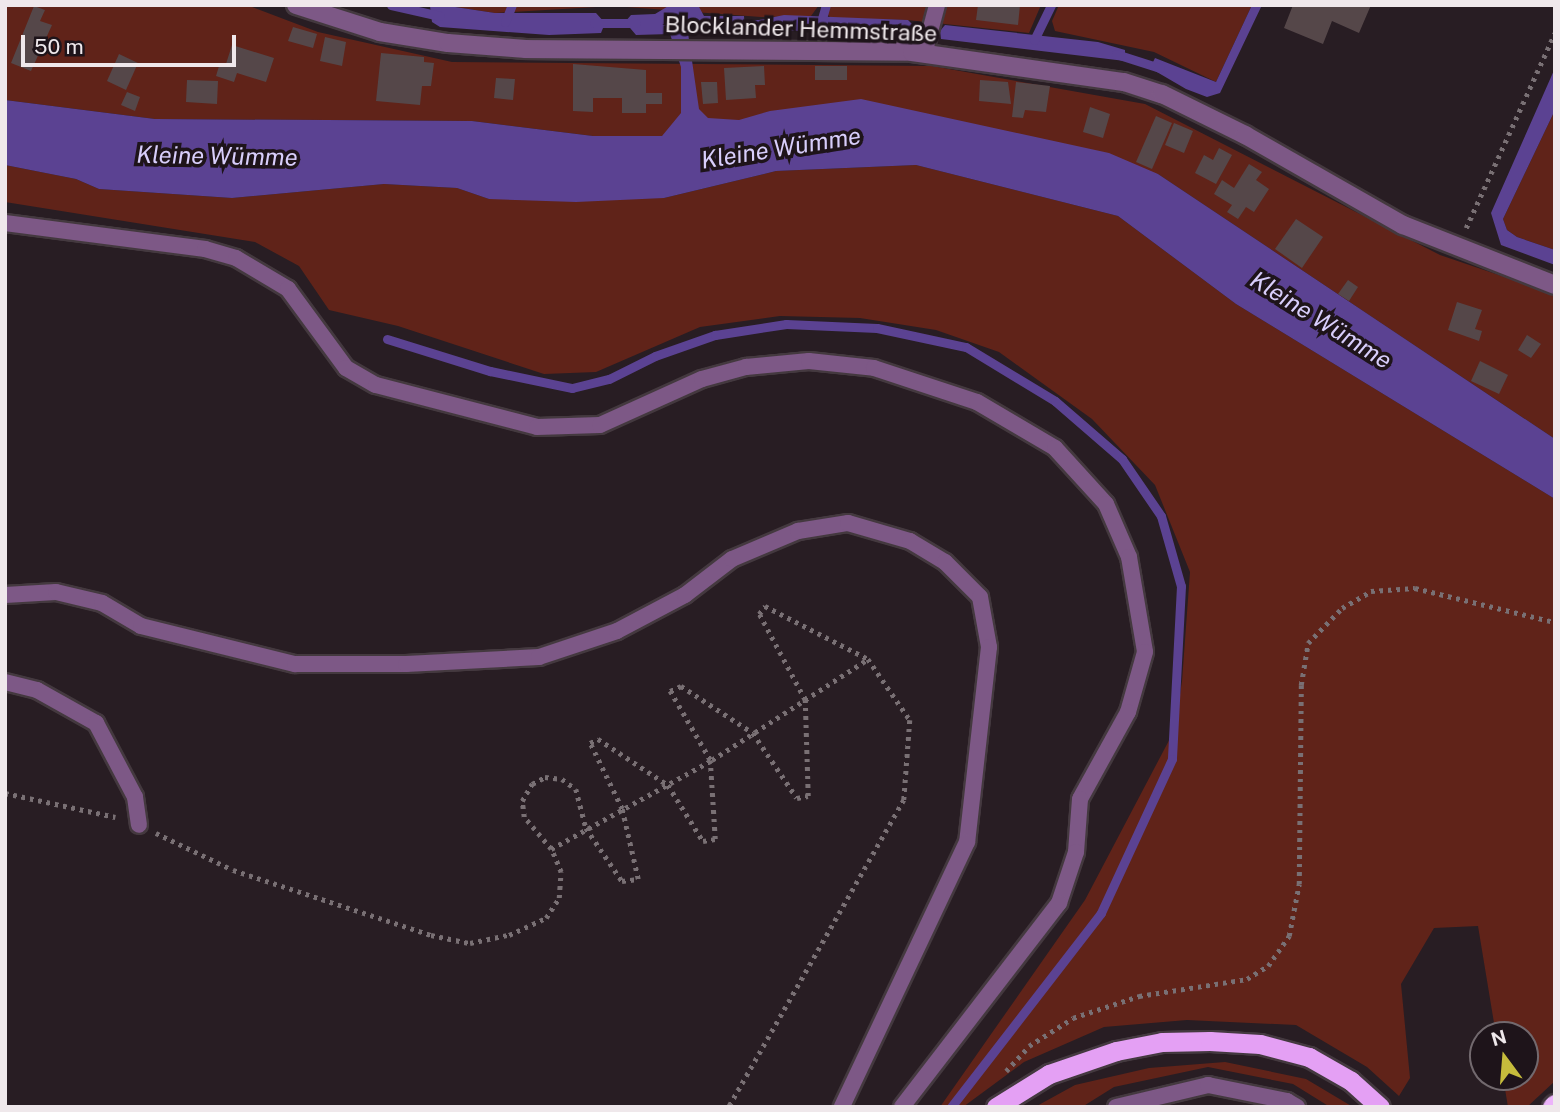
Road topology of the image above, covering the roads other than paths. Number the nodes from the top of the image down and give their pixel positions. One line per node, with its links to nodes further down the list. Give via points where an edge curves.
1 (296, 5): 3 (street, Blocklander Hemmstraße, via 380,32 448,43 526,49)
2 (937, 5): 3 (lane)
3 (925, 54): 5 (street, Blocklander Hemmstraße, via 1124,82 1162,94 1245,135 1403,225)
4 (5, 223): 10 (lane, via 205,248 236,258 288,289 346,368 376,385 537,427 600,425 702,379 808,361 874,368 977,402 1055,448 1106,505 1116,526 1129,557 1145,652 1128,712 1080,799 1076,852 1059,903)
5 (1555, 285)
6 (5, 595): 9 (lane, via 56,592 102,603 165,634 295,664 539,657 617,631 685,595 732,559 797,531 848,523 911,541 945,562 980,597 989,647 967,842)
7 (5, 682): 8 (lane, via 37,690 96,723 135,797)
8 (139, 825)
9 (842, 1107)
10 (902, 1107)
11 (996, 1107): 14 (highway, via 1049,1074 1116,1051 1162,1042 1210,1041 1260,1044 1309,1057 1351,1081)
12 (1116, 1107): 13 (lane, via 1208,1085)
13 (1297, 1107)
14 (1380, 1107)

